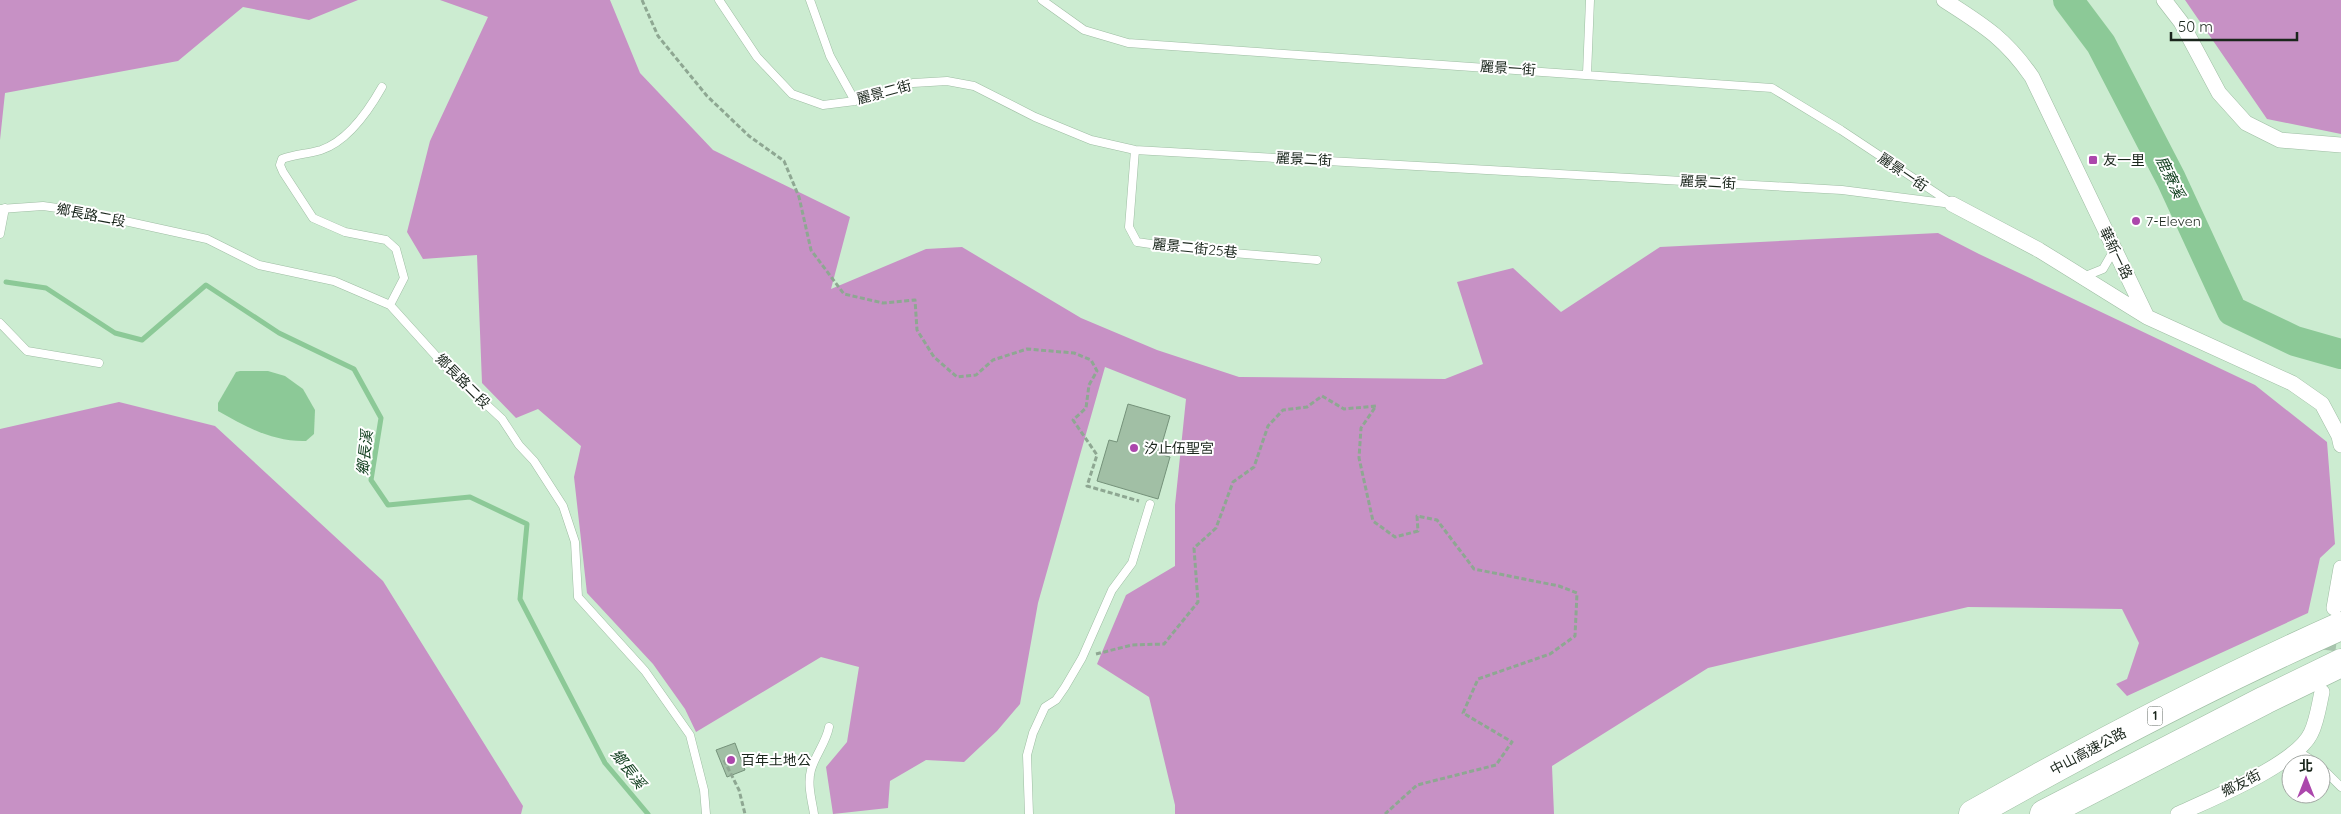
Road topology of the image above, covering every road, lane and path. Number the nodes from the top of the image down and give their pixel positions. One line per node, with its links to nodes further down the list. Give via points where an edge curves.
1 (642, 0): 24 (path, via 658,36 707,96 749,136 784,161 799,197 811,250 844,294 883,303 915,300 917,330 934,357 957,377 976,376 994,360 1027,349 1074,353 1091,360 1097,371 1089,385 1086,408 1073,420 1097,455 1087,486)
2 (719, 0): 10 (lane, 麗景二街, via 757,57 792,94 823,105)
3 (810, 0): 10 (lane, via 830,56)
4 (1042, 0): 8 (lane, 麗景一街, via 1084,30 1128,43)
5 (1590, 0): 8 (lane)
6 (1944, 0): 16 (street, 華新一路, via 1998,35 2018,56 2032,77)
7 (2164, 0): 11 (street, via 2181,22 2219,93 2246,123 2280,140)
8 (1588, 74): 13 (lane, 麗景一街, via 1772,88)
9 (382, 87): 19 (lane, via 370,110 343,135 322,150 282,159 280,164 313,218 345,232 386,240 396,249 404,278)
10 (855, 101): 12 (lane, 麗景二街, via 913,83 947,81 974,86 1035,117 1091,140)
11 (2341, 145)
12 (1135, 150): 13 (lane, 麗景二街, via 1842,190); 17 (lane, 麗景二街25巷, via 1129,227 1137,242)
13 (1952, 204): 18 (street)
14 (2, 208): 15 (lane); 19 (lane, 鄉長路二段, via 43,206 79,211 207,239 259,265 334,281)
15 (0, 234)
16 (2115, 248): 18 (lane, via 2103,269); 20 (street, 華新一路)
17 (1317, 260)
18 (2082, 277): 20 (street)
19 (390, 305): 36 (lane, 鄉長路二段, via 446,366 502,419 563,506 575,542 578,596 645,671 690,736 704,790)
20 (2147, 317): 23 (street, via 2292,383 2322,404)
21 (0, 323): 22 (lane, via 27,351)
22 (99, 363)
23 (2341, 445)
24 (1150, 504): 27 (lane, via 1132,563 1112,590)
25 (2341, 568): 26 (street)
26 (2337, 617): 41 (highway, 中山高速公路 / 1)
27 (1082, 658): 39 (lane, via 1061,694 1045,708 1033,733 1027,755); 40 (path, via 1132,645 1164,644 1198,602 1194,548 1216,528 1233,482 1254,467 1268,426 1283,410 1307,407 1322,396 1344,409 1376,406 1361,428 1359,458 1373,521 1395,537 1418,531 1417,516 1437,520 1474,569 1559,586 1577,593 1575,636 1550,654 1478,680 1463,712 1512,742 1496,766 1417,785)
28 (2341, 663): 42 (highway)
29 (2322, 692): 31 (street, 鄉友街, via 2311,733)
30 (829, 726): 38 (lane, via 827,739 810,771)
31 (2296, 750): 32 (lane); 43 (street, 鄉友街, via 2251,780)
32 (2302, 754)
33 (724, 760): 37 (path, via 739,790)
34 (2331, 777): 35 (lane)
35 (2341, 787)
36 (706, 814)
37 (745, 814)
38 (814, 814)
39 (1028, 814)
40 (1385, 814)
41 (1973, 814)
42 (2044, 814)
43 (2178, 814)

